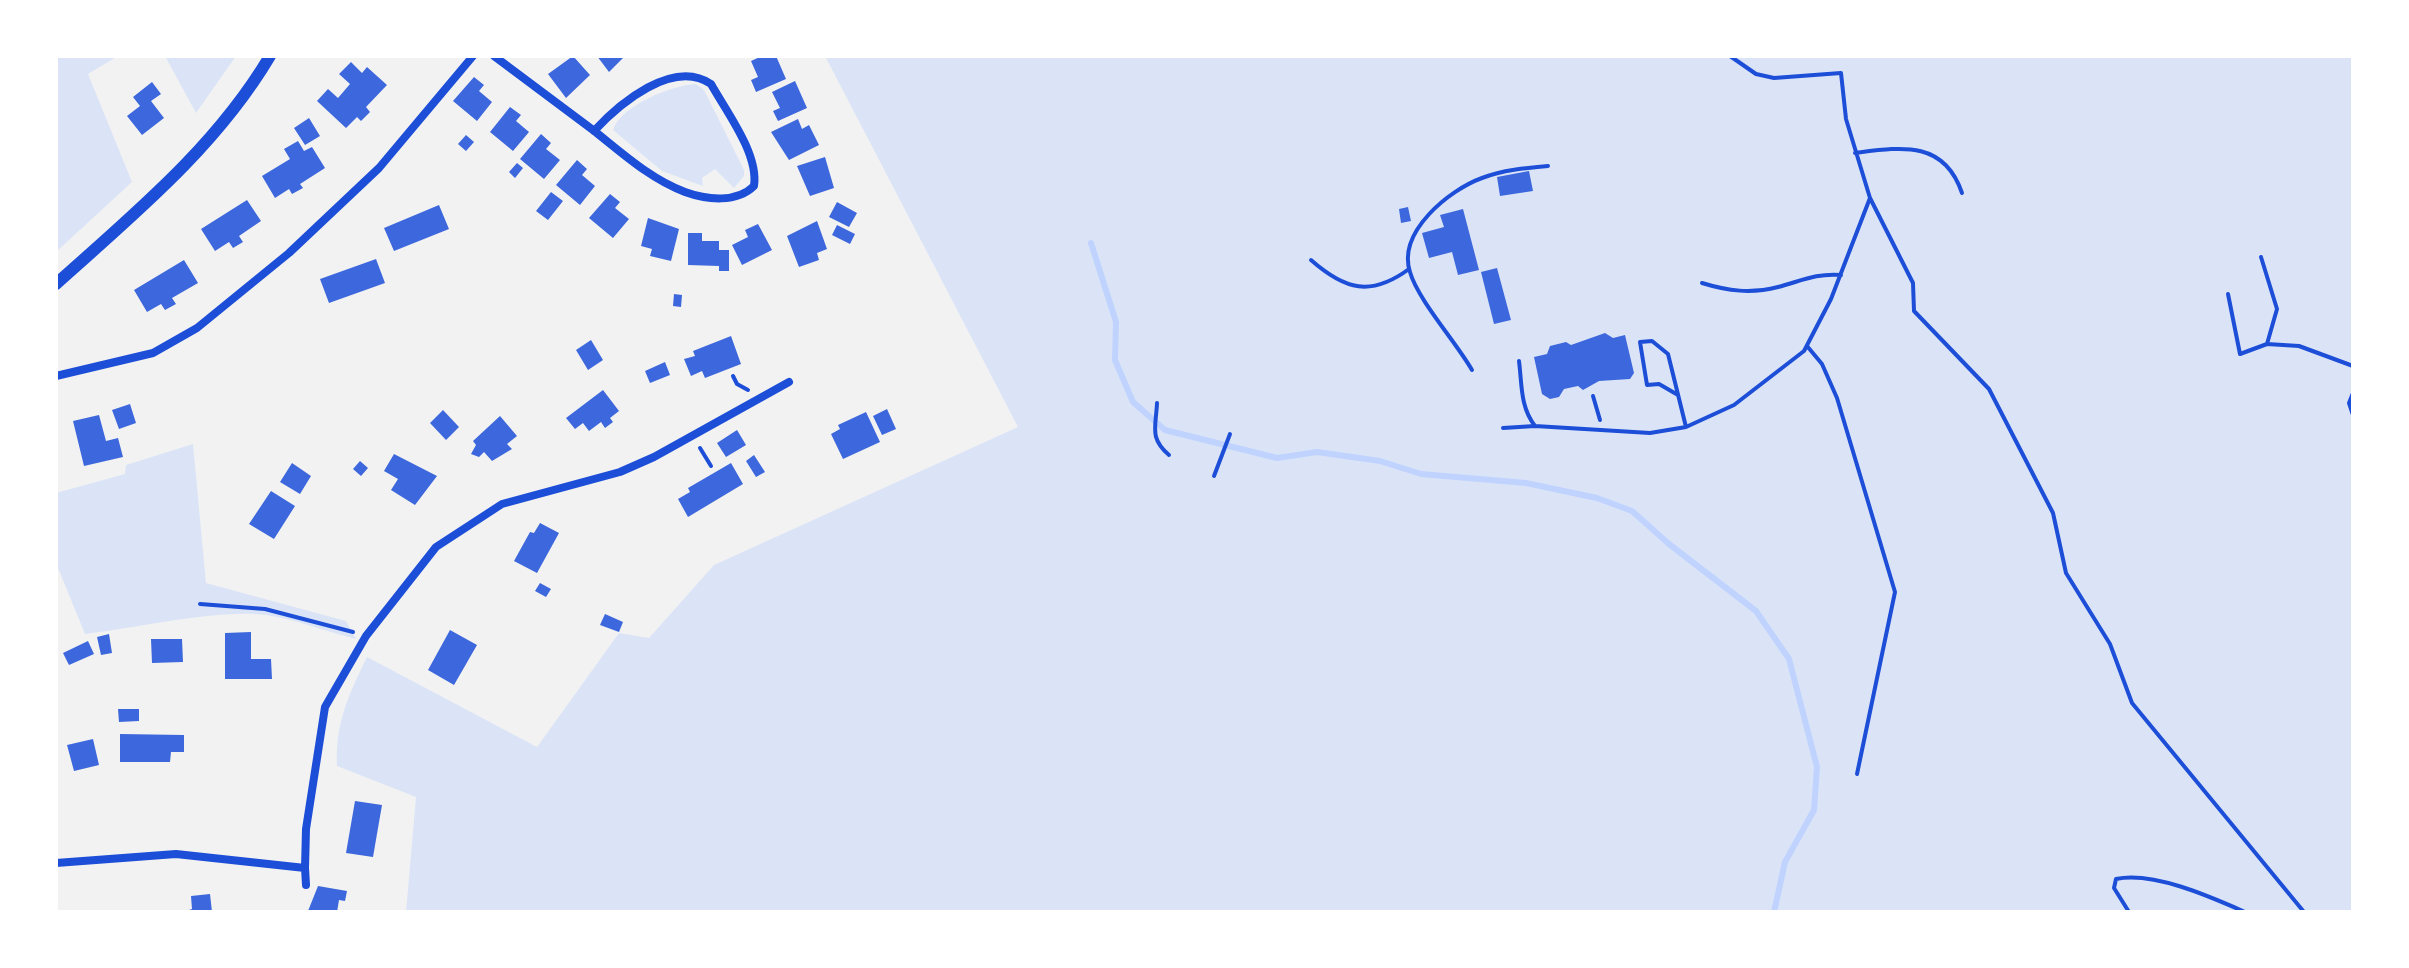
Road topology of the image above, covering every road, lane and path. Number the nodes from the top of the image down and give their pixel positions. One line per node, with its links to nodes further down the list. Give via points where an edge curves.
1 (270, 56): 15 (main road, via 200,150)
2 (473, 56): 22 (street, via 379,168 283,258 197,328 153,353)
3 (494, 56): 5 (street)
4 (1730, 56): 6 (lane, via 1756,74 1774,78 1841,73)
5 (594, 131): 5 (street, via 652,86 701,76 711,84 747,152 756,173 754,186 739,198 687,193 641,168)
6 (1855, 153): 8 (lane, via 1891,148 1932,154 1956,175); 9 (lane)
7 (1548, 166): 12 (lane, via 1480,178 1430,212 1411,241)
8 (1962, 193)
9 (1870, 198): 13 (lane); 48 (lane, via 1913,283 1914,311 1989,389 2053,513 2066,573 2110,644 2132,703)
10 (2261, 257): 17 (lane, via 2277,309)
11 (1311, 260): 12 (lane, via 1328,276 1356,286 1376,287)
12 (1409, 269): 21 (lane)
13 (1841, 275): 14 (lane, via 1823,273 1778,287 1736,292); 18 (lane)
14 (1702, 283)
15 (56, 284)
16 (2228, 294): 17 (lane, via 2240,354)
17 (2267, 344): 20 (lane, via 2299,346)
18 (1807, 346): 32 (lane, via 1755,391); 42 (lane, via 1837,398 1895,592)
19 (1519, 361): 31 (lane, via 1522,398)
20 (2353, 366)
21 (1472, 370)
22 (56, 376)
23 (733, 376): 28 (path)
24 (789, 382): 28 (street)
25 (2353, 393): 30 (lane)
26 (1678, 395): 26 (lane, via 1668,354 1652,341 1640,342 1647,385 1659,384); 32 (lane)
27 (1593, 396): 34 (path)
28 (756, 401): 35 (street)
29 (1157, 403): 37 (lane, via 1152,432)
30 (2353, 415)
31 (1535, 426): 33 (lane); 34 (lane)
32 (1686, 427): 34 (lane, via 1650,433)
33 (1503, 428)
34 (1602, 430)
35 (692, 435): 38 (path); 41 (street, via 620,472 517,498 489,513 436,547)
36 (1229, 436): 39 (lane)
37 (1169, 455)
38 (711, 466)
39 (1214, 476)
40 (200, 604): 41 (path, via 265,609)
41 (366, 636): 44 (street, via 325,707)
42 (1857, 774)
43 (56, 863): 44 (street, via 176,854)
44 (305, 868): 45 (street)
45 (306, 885)
46 (2129, 912): 47 (lane, via 2114,888 2116,879 2181,887)
47 (2245, 912)
48 (2304, 912)

